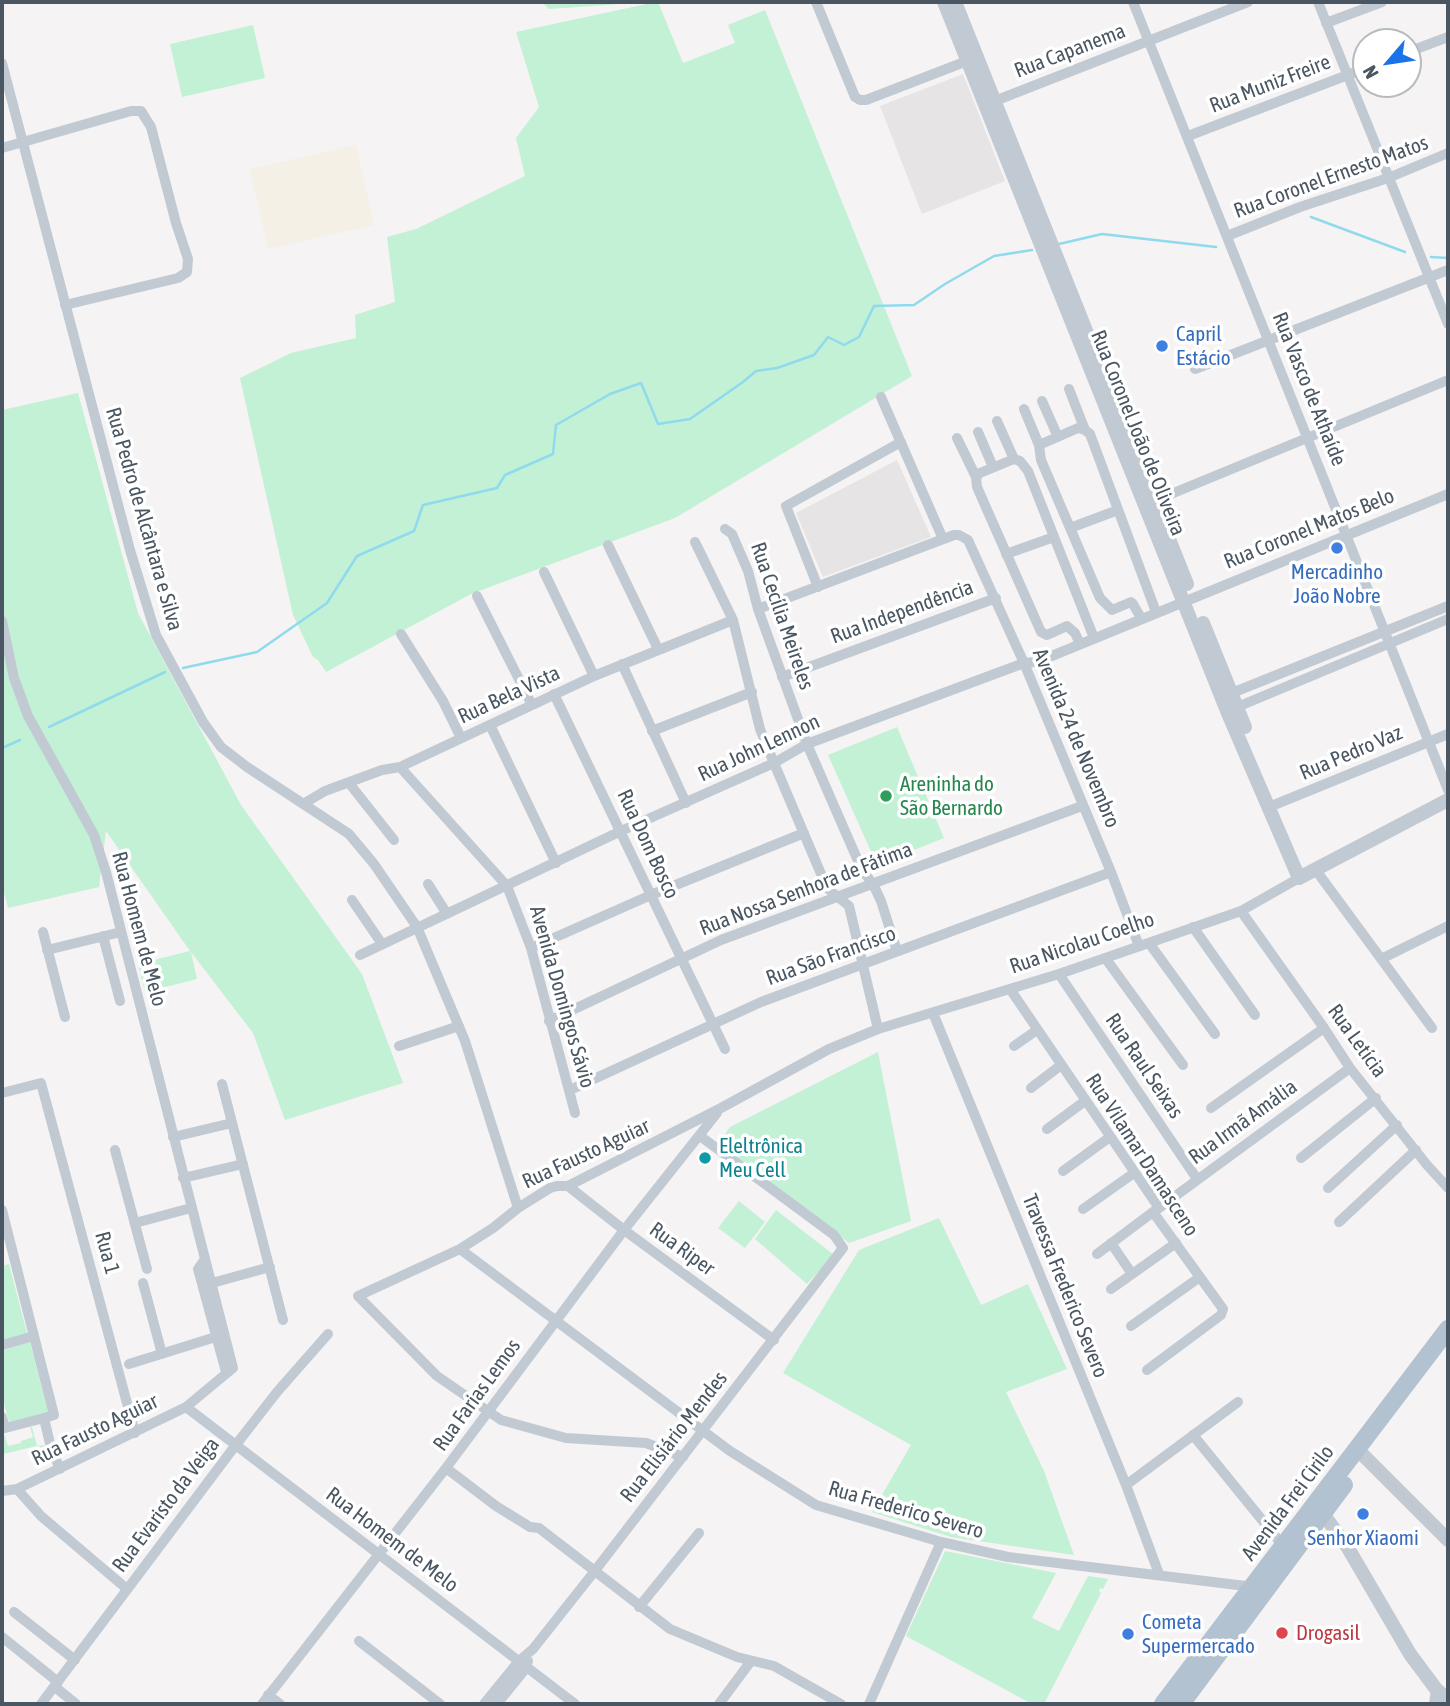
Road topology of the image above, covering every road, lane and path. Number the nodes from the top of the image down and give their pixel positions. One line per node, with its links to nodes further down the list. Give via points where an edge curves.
1 (816, 2): 11 (street, via 860,100)
2 (1133, 2): 9 (street, Rua Vasco de Athaíde)
3 (1248, 2): 9 (street, Rua Capanema)
4 (1318, 2): 7 (street)
5 (1382, 2): 7 (street)
6 (955, 3): 11 (street, Rua Coronel João de Oliveira); 15 (street, Rua Coronel João de Oliveira)
7 (1326, 23): 14 (street)
8 (1448, 37): 10 (street)
9 (1149, 41): 15 (street, Rua Capanema); 16 (street, Rua Vasco de Athaíde)
10 (1422, 47)
11 (967, 61): 15 (street, Rua Coronel João de Oliveira)
12 (2, 63): 17 (street, Rua Pedro de Alcântara e Silva)
13 (1352, 74): 14 (street, Rua Muniz Freire)
14 (1349, 75): 16 (street, Rua Muniz Freire); 20 (street)
15 (989, 103): 45 (street, Rua Coronel João de Oliveira); 59 (street, Rua Coronel João de Oliveira)
16 (1188, 136): 21 (street, Rua Vasco de Athaíde)
17 (23, 141): 18 (street); 24 (street, Rua Pedro de Alcântara e Silva); 24 (street, via 141,111 151,127 189,266 178,278)
18 (2, 148)
19 (1448, 153): 20 (street, Rua Coronel Ernesto Matos)
20 (1388, 178): 21 (street, Rua Coronel Ernesto Matos); 23 (street)
21 (1227, 236): 26 (street, Rua Vasco de Athaíde)
22 (1448, 270): 23 (street)
23 (1430, 276): 25 (street); 26 (street)
24 (65, 305): 93 (street, Rua Pedro de Alcântara e Silva, via 148,614 163,652 221,747)
25 (1448, 324)
26 (1268, 338): 27 (street); 38 (street, Rua Vasco de Athaíde)
27 (1195, 369)
28 (1448, 380): 38 (street)
29 (1069, 389): 34 (street)
30 (881, 397): 39 (street)
31 (1042, 401): 36 (street)
32 (1024, 408): 40 (street)
33 (997, 421): 41 (street)
34 (1085, 430): 36 (street, via 1077,428); 46 (street)
35 (978, 432): 42 (street)
36 (1058, 437): 40 (street)
37 (957, 438): 43 (street)
38 (1309, 438): 45 (street); 49 (street, Rua Vasco de Athaíde)
39 (901, 442): 51 (street); 56 (street, via 786,506)
40 (1039, 445): 47 (street)
41 (1014, 459): 42 (street); 50 (street, via 1028,471)
42 (993, 467): 43 (street)
43 (976, 477): 54 (street)
44 (1448, 494): 49 (street, Rua Coronel Matos Belo)
45 (1154, 501): 59 (street, Rua Coronel João de Oliveira)
46 (1118, 510): 47 (street); 62 (street)
47 (1070, 528): 63 (street, via 1100,598 1112,610 1130,602)
48 (724, 529): 61 (street, Rua Cecília Meireles, via 732,534 748,571)
49 (1347, 534): 59 (street, Rua Coronel Matos Belo); 67 (street, Rua Vasco de Athaíde)
50 (1054, 537): 54 (street); 69 (street)
51 (943, 539): 56 (street); 58 (street, Avenida 24 de Novembro, via 959,535 968,540)
52 (695, 542): 64 (street)
53 (608, 545): 72 (street)
54 (1006, 554): 71 (street, via 1041,632 1047,635 1067,626)
55 (544, 572): 75 (street)
56 (818, 587): 61 (street)
57 (477, 596): 80 (street)
58 (996, 598): 73 (street, Avenida 24 de Novembro); 76 (street, Rua Independência)
59 (1188, 599): 62 (street, Rua John Lennon); 79 (street, Rua Coronel João de Oliveira)
60 (1448, 606): 67 (street)
61 (758, 609): 76 (street, Rua Cecília Meireles)
62 (1156, 612): 63 (street, Rua John Lennon)
63 (1141, 618): 69 (street, Rua John Lennon)
64 (733, 620): 72 (street, Rua Bela Vista); 77 (street)
65 (1448, 620): 70 (street)
66 (2, 621): 114 (street, Rua Homem de Melo, via 22,701 94,835)
67 (1385, 630): 70 (street, Rua Vasco de Athaíde); 79 (street)
68 (401, 634): 84 (street)
69 (1094, 638): 71 (street, Rua John Lennon)
70 (1389, 643): 79 (street); 85 (street, Rua Vasco de Athaíde)
71 (1080, 644): 73 (street, Rua John Lennon)
72 (658, 649): 74 (street, Rua Bela Vista)
73 (1024, 663): 86 (street, Rua John Lennon); 94 (street, Avenida 24 de Novembro)
74 (622, 664): 75 (street, Rua Bela Vista); 82 (street)
75 (594, 676): 78 (street, Rua Bela Vista)
76 (782, 677): 86 (street, Rua Cecília Meireles)
77 (752, 692): 82 (street); 87 (street)
78 (554, 694): 80 (street, Rua Bela Vista); 96 (street, Rua Dom Bosco)
79 (1229, 702): 95 (street, Rua Coronel João de Oliveira)
80 (532, 705): 81 (street, Rua Bela Vista)
81 (490, 725): 84 (street, Rua Bela Vista); 99 (street)
82 (652, 731): 92 (street)
83 (1448, 734): 85 (street, Rua Pedro Vaz)
84 (461, 738): 88 (street, Rua Bela Vista)
85 (1429, 741): 90 (street, Rua Vasco de Athaíde); 95 (street, Rua Pedro Vaz)
86 (807, 744): 87 (street, Rua John Lennon); 103 (street, Rua Cecília Meireles, via 862,870)
87 (774, 763): 92 (street, Rua John Lennon); 97 (street)
88 (400, 767): 89 (street, Rua Bela Vista); 104 (street, Avenida Domingos Sávio)
89 (349, 783): 93 (street, Rua Bela Vista); 98 (street)
90 (1448, 790)
91 (1448, 800): 101 (street, Rua Nicolau Coelho)
92 (686, 803): 96 (street, Rua John Lennon)
93 (303, 804): 111 (street, Rua Pedro de Alcântara e Silva, via 359,844)
94 (1082, 806): 100 (street, Avenida 24 de Novembro); 103 (street, Rua Nossa Senhora de Fátima)
95 (1273, 806): 101 (street, Rua Coronel João de Oliveira)
96 (621, 831): 99 (street, Rua John Lennon); 105 (street, Rua Dom Bosco)
97 (804, 833): 105 (street); 106 (street, via 827,888)
98 (394, 840)
99 (556, 863): 104 (street, Rua John Lennon)
100 (1111, 872): 117 (street, Avenida 24 de Novembro); 120 (street, Rua São Francisco)
101 (1306, 874): 108 (street, Rua Nicolau Coelho); 124 (street, Rua Coronel João de Oliveira)
102 (428, 884): 109 (street)
103 (873, 884): 106 (street, Rua Nossa Senhora de Fátima); 120 (street, Rua Cecília Meireles)
104 (508, 886): 109 (street, Rua John Lennon); 118 (street, Avenida Domingos Sávio)
105 (651, 895): 118 (street); 122 (street, Rua Dom Bosco)
106 (837, 898): 122 (street, Rua Nossa Senhora de Fátima); 125 (street, via 849,906)
107 (352, 900): 116 (street)
108 (1241, 911): 112 (street, Rua Nicolau Coelho); 135 (street, Rua Letícia)
109 (447, 914): 111 (street, Rua John Lennon)
110 (1448, 926): 124 (street)
111 (417, 927): 116 (street, Rua John Lennon); 134 (street, Rua Pedro de Alcântara e Silva)
112 (1193, 928): 117 (street, Rua Nicolau Coelho); 130 (street)
113 (43, 932): 119 (street)
114 (121, 932): 115 (street); 159 (street, Rua Homem de Melo)
115 (103, 936): 119 (street); 128 (street)
116 (382, 944): 121 (street, Rua John Lennon)
117 (1144, 944): 123 (street, Rua Nicolau Coelho); 139 (street, Avenida 24 de Novembro)
118 (531, 948): 132 (street, Avenida Domingos Sávio)
119 (47, 950): 131 (street)
120 (897, 951): 125 (street, Rua São Francisco)
121 (360, 954)
122 (681, 958): 132 (street, Rua Nossa Senhora de Fátima); 133 (street, Rua Dom Bosco)
123 (1106, 959): 126 (street, Rua Nicolau Coelho); 144 (street)
124 (1381, 959): 136 (street, Rua Coronel João de Oliveira)
125 (863, 964): 133 (street, Rua São Francisco); 137 (street)
126 (1059, 974): 127 (street, Rua Nicolau Coelho); 168 (street, Rua Raul Seixas)
127 (1010, 989): 129 (street, Rua Nicolau Coelho); 138 (street, Rua Vilamar Damasceno)
128 (120, 1001)
129 (933, 1013): 137 (street, Rua Nicolau Coelho); 221 (street, Travessa Frederico Severo)
130 (1255, 1015)
131 (65, 1017)
132 (550, 1021): 148 (street, Avenida Domingos Sávio)
133 (713, 1023): 142 (street, Rua Dom Bosco); 148 (street, Rua São Francisco)
134 (459, 1026): 140 (street); 173 (street, Rua Pedro de Alcântara e Silva)
135 (1324, 1028): 145 (street, Rua Letícia); 153 (street)
136 (1432, 1028)
137 (878, 1029): 152 (street, Rua Nicolau Coelho, via 829,1049)
138 (1037, 1030): 141 (street); 143 (street, Rua Vilamar Damasceno)
139 (1215, 1034)
140 (399, 1046)
141 (1014, 1046)
142 (725, 1049)
143 (1061, 1065): 147 (street); 151 (street, Rua Vilamar Damasceno)
144 (1183, 1065)
145 (1350, 1068): 150 (street, Rua Letícia); 168 (street, Rua Irmã Amália)
146 (222, 1084): 155 (street)
147 (1031, 1088)
148 (570, 1090): 154 (street, Avenida Domingos Sávio)
149 (2, 1093): 214 (street, Rua 1, via 41,1083)
150 (1376, 1098): 156 (street, Rua Letícia); 163 (street)
151 (1085, 1101): 157 (street); 160 (street, Rua Vilamar Damasceno)
152 (721, 1108): 158 (street, Rua Farias Lemos); 169 (street, Rua Fausto Aguiar)
153 (1211, 1108)
154 (575, 1113)
155 (232, 1123): 159 (street); 164 (street)
156 (1397, 1125): 162 (street, Rua Letícia); 170 (street)
157 (1047, 1129)
158 (699, 1136): 179 (street, Rua Farias Lemos); 201 (street, Rua Elisiário Mendes, via 834,1235 843,1248)
159 (173, 1137): 167 (street, Rua Homem de Melo)
160 (1110, 1137): 165 (street); 166 (street, Rua Vilamar Damasceno)
161 (115, 1150): 178 (street)
162 (1416, 1150): 171 (street, Rua Letícia); 177 (street)
163 (1301, 1158)
164 (243, 1164): 167 (street); 187 (street)
165 (1062, 1171)
166 (1134, 1172): 174 (street); 176 (street, Rua Vilamar Damasceno)
167 (183, 1178): 172 (street, Rua Homem de Melo)
168 (1197, 1179): 176 (street, Rua Irmã Amália)
169 (568, 1186): 173 (street, Rua Fausto Aguiar, via 550,1188); 179 (street, Rua Riper)
170 (1328, 1188)
171 (1448, 1188)
172 (191, 1208): 178 (street); 185 (street, Rua Homem de Melo)
173 (518, 1208): 182 (street, Rua Fausto Aguiar)
174 (1083, 1209)
175 (2, 1210): 184 (street)
176 (1156, 1210): 180 (street, Rua Irmã Amália); 181 (street, Rua Vilamar Damasceno)
177 (1339, 1222)
178 (135, 1223): 188 (street)
179 (624, 1230): 195 (street, Rua Farias Lemos); 201 (street, Rua Riper)
180 (1111, 1243): 183 (street, Rua Irmã Amália); 189 (street)
181 (1176, 1243): 189 (street); 190 (street, Rua Vilamar Damasceno)
182 (460, 1249): 195 (street, Rua Frederico Severo); 210 (street, Rua Fausto Aguiar, via 358,1296 437,1376)
183 (1097, 1254)
184 (14, 1258): 186 (street); 200 (street)
185 (205, 1259): 192 (street, Rua Homem de Melo); 199 (street, Rua Homem de Melo, via 198,1269)
186 (2, 1262)
187 (270, 1267): 192 (street); 194 (street)
188 (148, 1269)
189 (1132, 1273): 193 (street)
190 (1200, 1277): 196 (street); 207 (street, Rua Vilamar Damasceno, via 1220,1305 1221,1315)
191 (143, 1283): 204 (street)
192 (212, 1283): 199 (street, Rua Homem de Melo)
193 (1111, 1289)
194 (283, 1320)
195 (555, 1322): 210 (street, Rua Farias Lemos); 213 (street, Rua Frederico Severo)
196 (1131, 1326)
197 (1448, 1329): 217 (main road, Avenida Frei Cirilo)
198 (328, 1334): 216 (street, Rua Evaristo da Veiga)
199 (220, 1335): 204 (street); 206 (street, Rua Homem de Melo)
200 (34, 1336): 202 (street); 212 (street, via 54,1415)
201 (774, 1340): 213 (street, Rua Elisiário Mendes)
202 (2, 1345)
203 (1448, 1348): 217 (main road, Avenida Frei Cirilo)
204 (162, 1354): 205 (street)
205 (128, 1364)
206 (230, 1370): 209 (street, Rua Fausto Aguiar)
207 (1147, 1370)
208 (1238, 1402): 215 (street)
209 (186, 1407): 214 (street, Rua Fausto Aguiar); 216 (street, Rua Homem de Melo)
210 (488, 1412): 218 (street, via 566,1438 646,1443); 219 (street, Rua Farias Lemos)
211 (2, 1417): 212 (street, via 5,1428)
212 (44, 1418): 220 (street)
213 (703, 1431): 218 (street, Rua Elisiário Mendes); 227 (street, Rua Frederico Severo, via 816,1505)
214 (135, 1433): 220 (street, Rua Fausto Aguiar)
215 (1194, 1435): 221 (street); 228 (street)
216 (235, 1446): 229 (street, Rua Homem de Melo); 232 (street, Rua Evaristo da Veiga)
217 (1361, 1453): 224 (main road, Avenida Frei Cirilo); 226 (street)
218 (683, 1457): 230 (street, Rua Elisiário Mendes)
219 (446, 1468): 229 (street, Rua Farias Lemos); 230 (street, via 496,1506 539,1528)
220 (60, 1469): 222 (street, Rua Fausto Aguiar)
221 (1126, 1485): 231 (street, Travessa Frederico Severo)
222 (17, 1489): 223 (street, Rua Fausto Aguiar); 232 (street, via 41,1516)
223 (2, 1491)
224 (1320, 1508): 228 (main road, Avenida Frei Cirilo); 233 (main road, Avenida Frei Cirilo); 242 (street)
225 (699, 1533): 234 (street)
226 (1448, 1540)
227 (941, 1542): 231 (street, Rua Frederico Severo, via 1008,1557); 254 (street)
228 (1283, 1547): 233 (main road, Avenida Frei Cirilo)
229 (379, 1555): 240 (street, Rua Homem de Melo); 243 (street, Rua Farias Lemos)
230 (594, 1572): 234 (street); 240 (street, Rua Elisiário Mendes)
231 (1160, 1574): 233 (street, Rua Frederico Severo)
232 (127, 1588): 238 (street, Rua Evaristo da Veiga)
233 (1259, 1589): 255 (main road, Avenida Frei Cirilo); 256 (main road, Avenida Frei Cirilo)
234 (639, 1607): 239 (street, via 670,1629)
235 (15, 1612): 238 (street)
236 (2, 1637): 241 (street)
237 (359, 1641): 248 (street)
238 (75, 1660): 241 (street, Rua Evaristo da Veiga)
239 (751, 1661): 252 (street); 253 (street, via 774,1666)
240 (522, 1665): 249 (street, Rua Elisiário Mendes); 250 (street, Rua Elisiário Mendes); 251 (street, Rua Homem de Melo)
241 (57, 1685): 245 (street, Rua Evaristo da Veiga); 246 (street)
242 (1435, 1697): 244 (street)
243 (265, 1700): 247 (street)
244 (1448, 1700)
245 (41, 1704)
246 (76, 1704)
247 (281, 1704)
248 (440, 1704)
249 (485, 1704)
250 (497, 1704)
251 (575, 1704)
252 (719, 1704)
253 (841, 1704)
254 (869, 1704)
255 (1163, 1704)
256 (1181, 1704)

